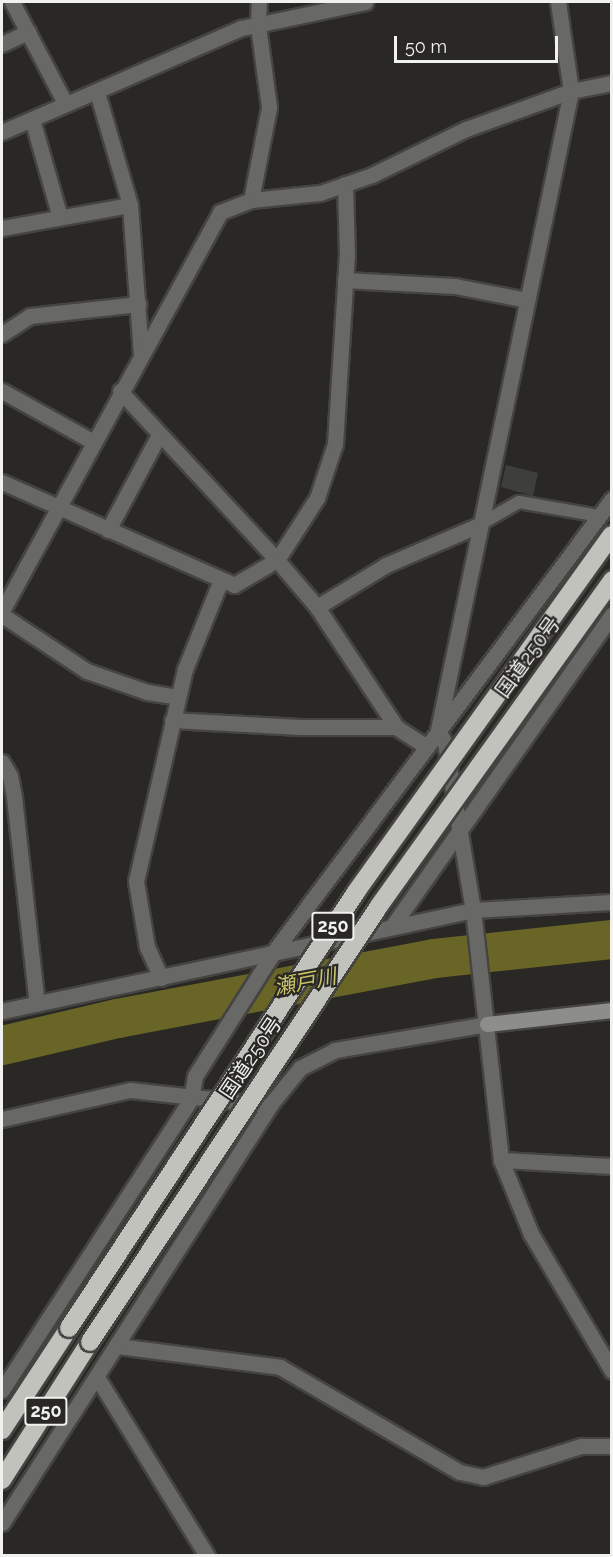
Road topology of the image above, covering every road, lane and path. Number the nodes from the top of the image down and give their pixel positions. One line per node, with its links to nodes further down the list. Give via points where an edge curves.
1 (12, 2): 6 (street)
2 (259, 2): 5 (street)
3 (365, 2): 5 (street)
4 (558, 2): 9 (street)
5 (258, 26): 10 (street, via 241,28); 15 (street, via 269,107)
6 (28, 32): 7 (street); 11 (street)
7 (2, 45)
8 (612, 83): 9 (street)
9 (571, 91): 14 (street, via 466,129); 20 (street)
10 (97, 92): 11 (street); 16 (street)
11 (65, 103): 12 (street)
12 (32, 119): 13 (street); 17 (street)
13 (2, 132)
14 (345, 184): 15 (street, via 320,193); 19 (street)
15 (250, 200): 23 (street, via 220,212)
16 (130, 205): 17 (street); 21 (street)
17 (60, 217): 18 (street)
18 (2, 228)
19 (345, 280): 20 (street, via 455,286); 35 (street, via 335,444 317,498)
20 (527, 300): 32 (street)
21 (138, 304): 22 (street, via 30,316); 23 (street)
22 (2, 334)
23 (141, 355): 25 (street)
24 (2, 391): 27 (street)
25 (120, 391): 26 (street); 27 (street)
26 (159, 435): 33 (street); 35 (street)
27 (92, 441): 30 (street)
28 (2, 482): 30 (street)
29 (612, 499): 31 (street)
30 (55, 507): 33 (street); 39 (street)
31 (605, 515): 32 (lane, via 519,502); 44 (street)
32 (479, 525): 38 (street, via 386,565); 44 (street)
33 (108, 530): 36 (street)
34 (612, 535): 66 (highway, 国道250号 / 250, bridge, via 356,892)
35 (277, 560): 36 (street, via 234,585); 38 (street)
36 (221, 580): 41 (street, via 195,642)
37 (612, 580): 68 (highway, 国道250号 / 250, bridge, via 379,906)
38 (317, 607): 43 (street)
39 (2, 609): 41 (street, via 87,671 147,692)
40 (612, 614): 47 (street)
41 (178, 697): 42 (street)
42 (172, 720): 43 (street); 52 (street, via 136,881 147,947)
43 (396, 727): 45 (street)
44 (438, 730): 45 (street); 47 (street, via 445,743)
45 (427, 747): 51 (street)
46 (2, 762): 53 (street, via 10,776 14,797)
47 (460, 827): 49 (street); 50 (street)
48 (612, 903): 49 (street)
49 (473, 910): 50 (street); 56 (street)
50 (393, 925): 51 (street)
51 (275, 950): 52 (street); 57 (street, via 195,1076)
52 (161, 978): 53 (street)
53 (37, 1004): 55 (street)
54 (612, 1010): 56 (main road)
55 (2, 1011)
56 (486, 1019): 58 (street, via 318,1056 300,1068); 60 (street, via 494,1124)
57 (191, 1099): 58 (street); 59 (street, via 130,1090); 65 (street)
58 (270, 1105): 62 (street)
59 (2, 1119)
60 (501, 1160): 61 (street); 63 (street, via 531,1234)
61 (612, 1166)
62 (117, 1346): 64 (street); 67 (street, via 280,1367 460,1472 483,1477 581,1446)
63 (612, 1371)
64 (97, 1377): 69 (street); 70 (street)
65 (2, 1390)
66 (2, 1430)
67 (612, 1446)
68 (2, 1480)
69 (2, 1523)
70 (207, 1556)

